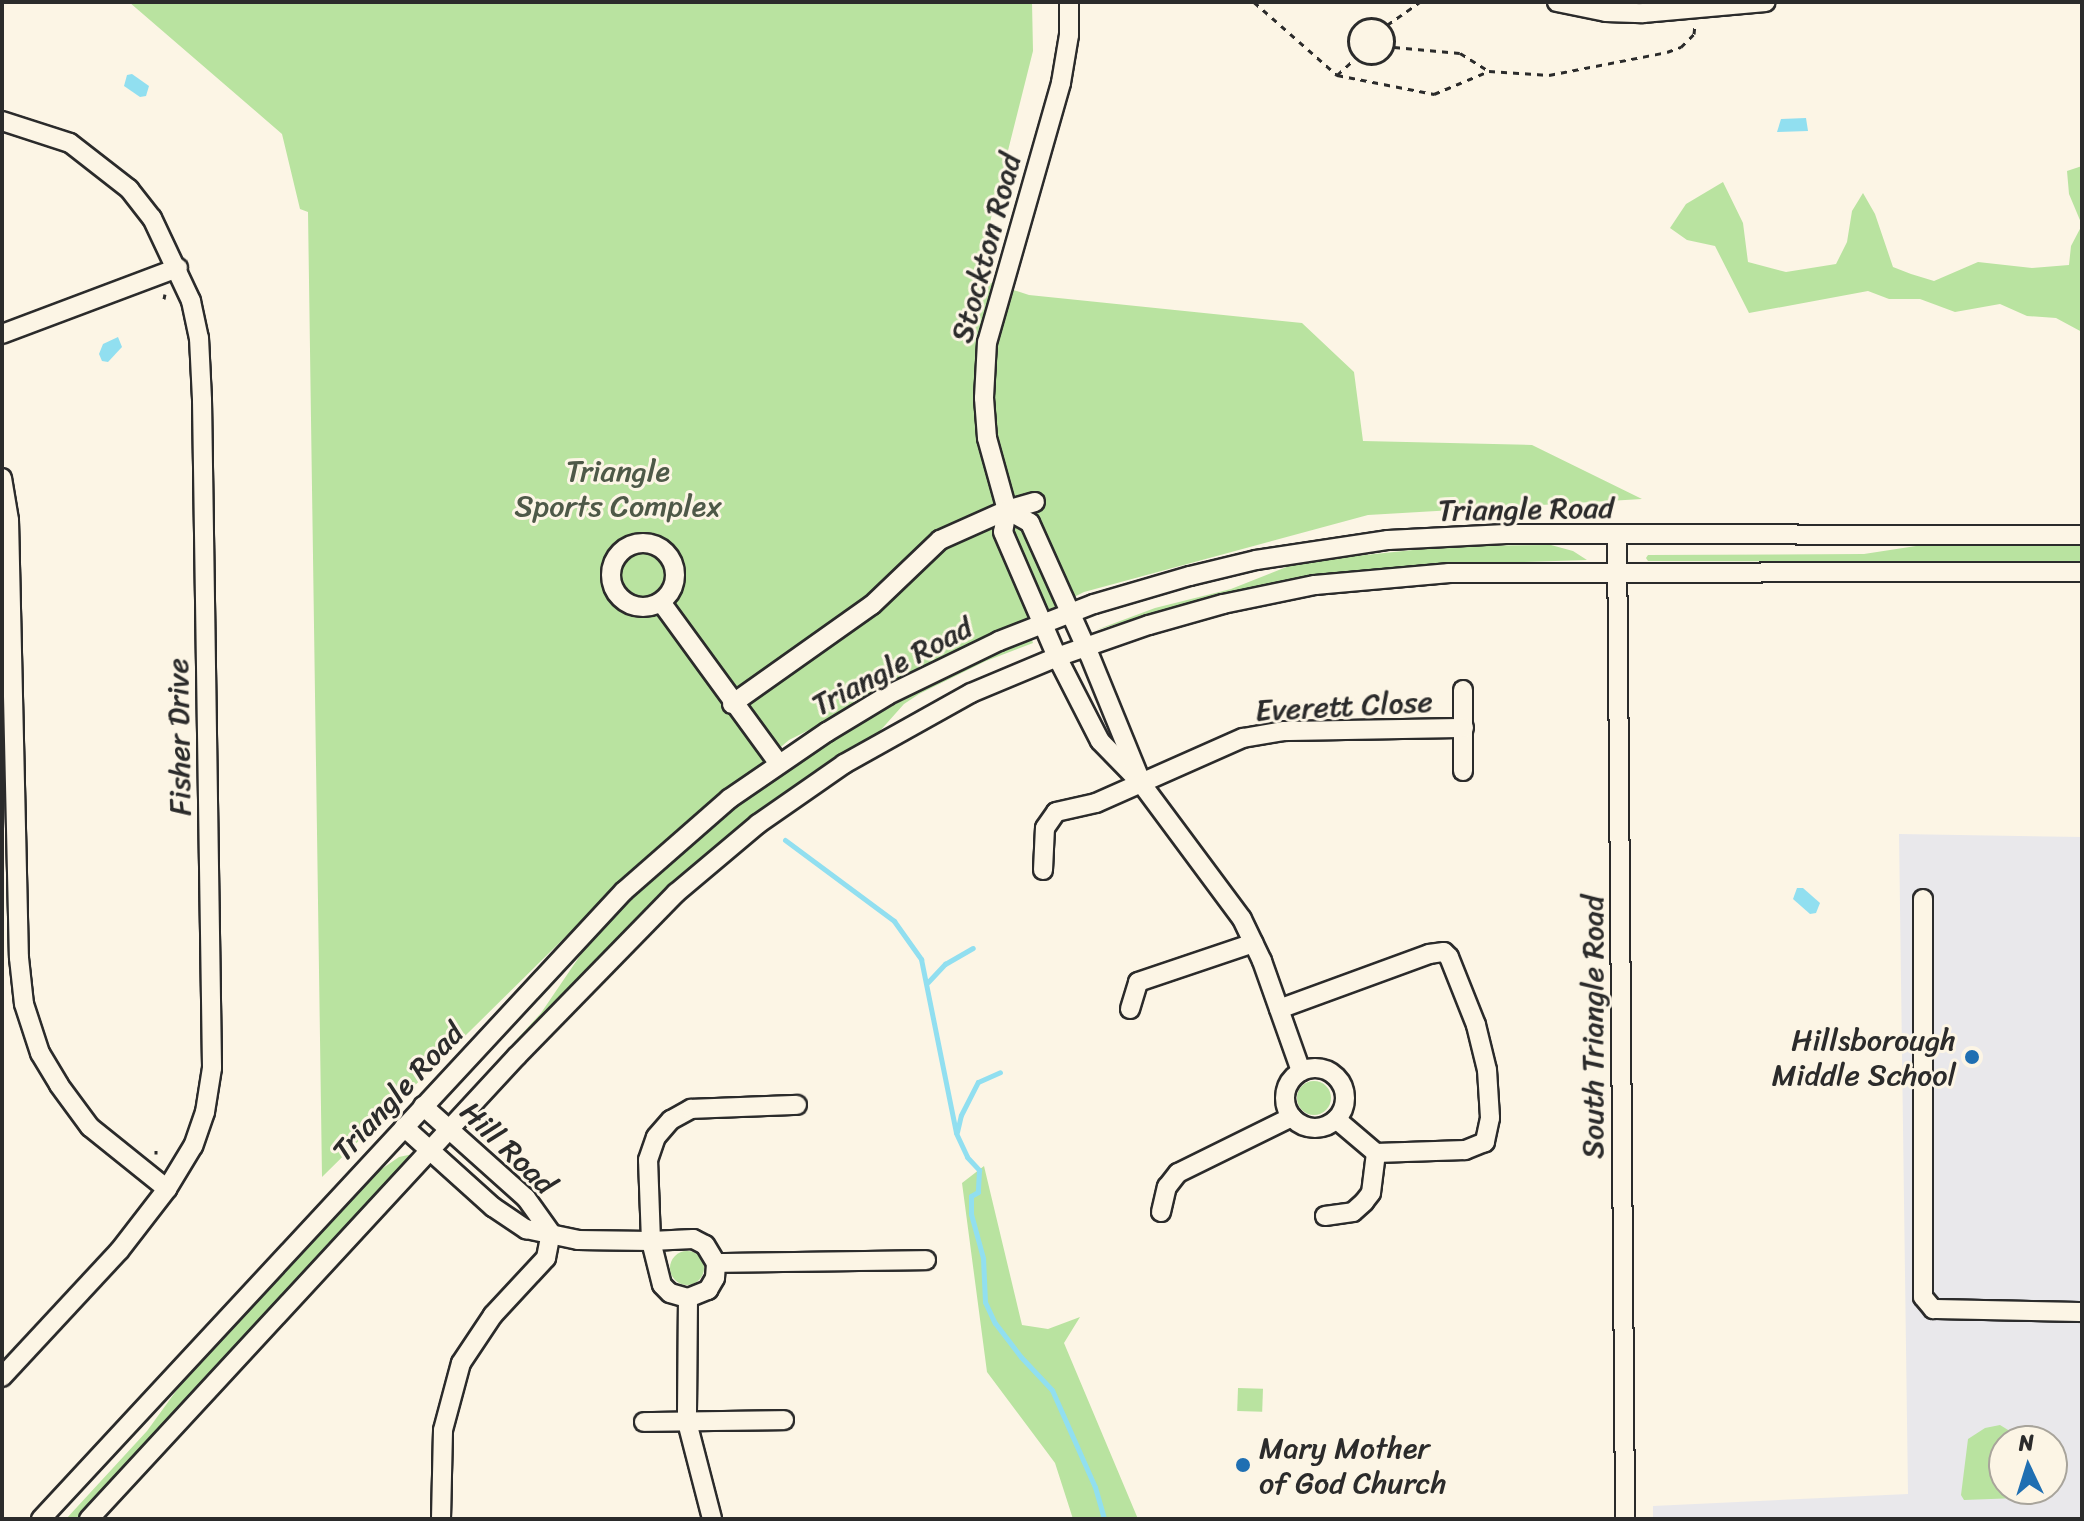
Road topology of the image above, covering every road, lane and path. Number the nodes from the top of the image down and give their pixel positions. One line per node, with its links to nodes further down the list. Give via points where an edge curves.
1 (1069, 2): 18 (street, Stockton Road, via 1061,83 987,342 987,438)
2 (1254, 2): 12 (path)
3 (1420, 2): 7 (path)
4 (1557, 2): 6 (street, via 1606,12)
5 (1766, 2): 6 (street)
6 (1714, 4)
7 (1387, 25): 9 (path); 10 (path, via 1365,19 1352,29 1348,44)
8 (1695, 25): 11 (path, via 1681,47 1667,52 1549,75)
9 (1394, 47): 10 (path, via 1375,63); 11 (path, via 1460,53)
10 (1356, 58): 12 (path)
11 (1489, 71): 12 (path, via 1434,94)
12 (1337, 75)
13 (2, 121): 14 (street, Fisher Drive, via 70,143 99,162 152,218)
14 (178, 268): 15 (street); 48 (street, Fisher Drive, via 199,338 202,400 212,1068 193,1146)
15 (2, 334)
16 (2, 478): 48 (street, via 9,520 24,1004 40,1053 90,1127)
17 (1035, 502): 18 (street)
18 (1007, 510): 24 (street, Stockton Road, via 1030,523); 25 (street, Stockton Road, via 1003,532); 29 (street, via 940,540 872,605)
19 (1617, 535): 20 (street, Triangle Road); 21 (street, South Triangle Road); 24 (street, Triangle Road, via 1462,536 1313,550 1190,576)
20 (2082, 535)
21 (1617, 572): 22 (street, Triangle Road); 26 (street, Triangle Road, via 1449,573 1315,585 1223,604); 65 (street, South Triangle Road)
22 (2082, 572)
23 (661, 602): 29 (street)
24 (1069, 612): 25 (street, Triangle Road); 26 (street, Stockton Road)
25 (1044, 623): 27 (street, Stockton Road); 31 (street, Triangle Road, via 888,695)
26 (1086, 646): 27 (street, Triangle Road); 33 (street, Stockton Road)
27 (1057, 657): 33 (street, Stockton Road, via 1100,741); 45 (street, Triangle Road, via 904,728 758,824 641,926)
28 (1463, 690): 30 (street)
29 (732, 704): 31 (street)
30 (1464, 728): 32 (street); 33 (street, Everett Close, via 1263,733)
31 (779, 764): 41 (street, Triangle Road, via 729,799 624,891)
32 (1463, 771)
33 (1141, 783): 34 (street, Everett Close, via 1096,803 1056,812 1045,828); 36 (street, Stockton Road, via 1229,900)
34 (1043, 870)
35 (1923, 899): 56 (street, via 1923,1297 1933,1309)
36 (1254, 943): 37 (street, via 1138,982); 38 (street, Stockton Road)
37 (1130, 1009)
38 (1279, 1009): 39 (street, Stockton Road); 47 (street, via 1429,954 1444,952 1449,957 1483,1047 1489,1135 1473,1149)
39 (1301, 1071): 42 (street, via 1286,1089 1286,1109); 43 (street, via 1326,1070 1341,1083 1345,1100)
40 (797, 1105): 52 (street, via 707,1106 678,1114 663,1126 648,1160)
41 (423, 1106): 44 (street, Triangle Road); 45 (street, Hill Road)
42 (1292, 1117): 43 (street, via 1317,1128); 49 (street, via 1178,1173 1167,1187)
43 (1336, 1119): 47 (street)
44 (404, 1127): 46 (street, Hill Road); 61 (street, Triangle Road)
45 (451, 1130): 46 (street, Triangle Road); 51 (street, Hill Road, via 526,1198)
46 (431, 1151): 51 (street, Hill Road, via 493,1207 526,1229); 62 (street, Triangle Road)
47 (1376, 1153): 50 (street, via 1371,1193 1364,1202 1353,1212)
48 (167, 1189): 57 (street, Fisher Drive, via 119,1251)
49 (1161, 1212)
50 (1325, 1216)
51 (551, 1233): 52 (street, Hill Road, via 578,1240); 63 (street, via 546,1258 493,1315 461,1363 443,1430)
52 (651, 1241): 54 (street, Hill Road, via 693,1239 705,1245); 55 (street, via 662,1285)
53 (926, 1260): 54 (street)
54 (716, 1263): 55 (street, via 708,1290)
55 (688, 1298): 60 (street)
56 (2082, 1312)
57 (2, 1377)
58 (784, 1420): 60 (street)
59 (644, 1422): 60 (street)
60 (687, 1422): 64 (street)
61 (41, 1519)
62 (89, 1519)
63 (441, 1519)
64 (712, 1519)
65 (1625, 1519)

